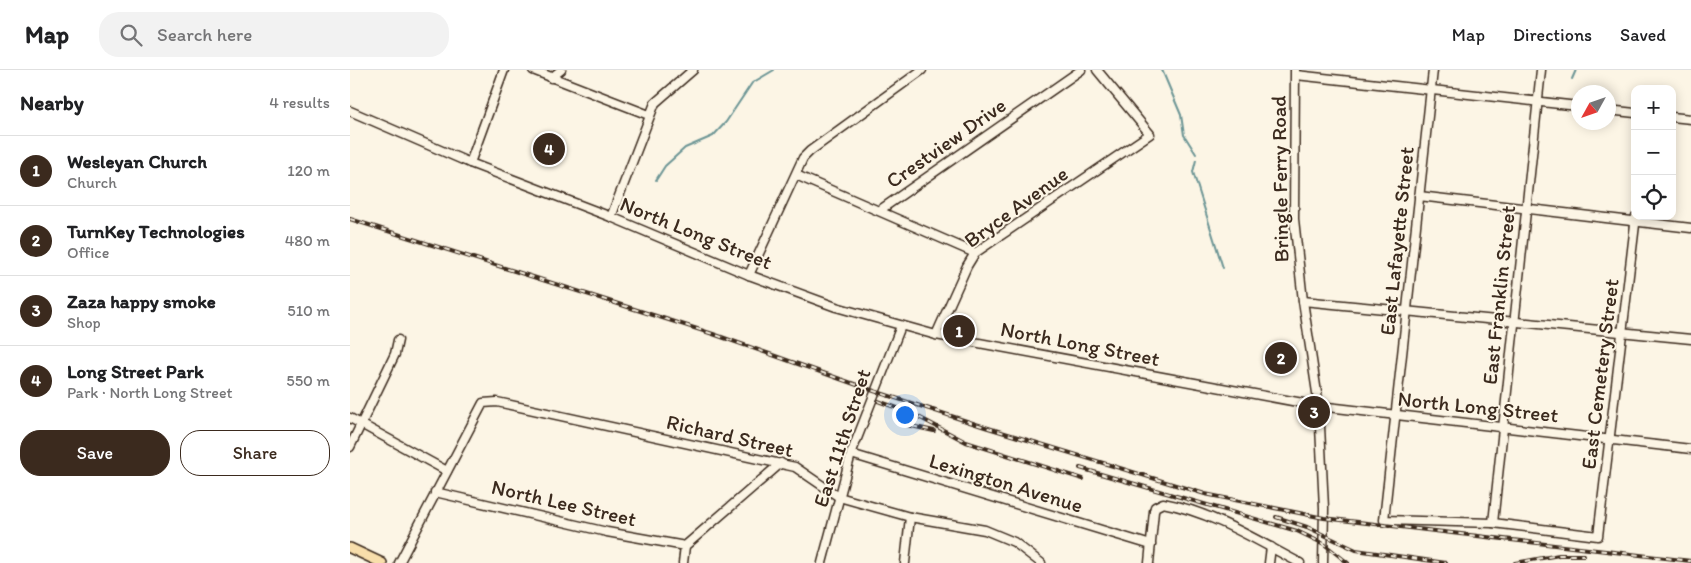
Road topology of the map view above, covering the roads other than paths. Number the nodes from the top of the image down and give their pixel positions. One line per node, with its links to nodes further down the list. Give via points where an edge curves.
1 (504, 70): 21 (street)
2 (533, 70): 11 (street)
3 (561, 70): 11 (street)
4 (693, 70): 18 (street, via 669,88 654,104)
5 (922, 70): 22 (street, via 810,151 803,158)
6 (1081, 70): 25 (street, Crestview Drive)
7 (1097, 70): 31 (street, Bryce Avenue, via 1150,134)
8 (1434, 70): 12 (street, East Lafayette Street)
9 (1541, 70): 13 (street, East Franklin Street)
10 (1295, 72): 12 (street); 33 (street, Bringle Ferry Road, via 1294,219)
11 (551, 78): 18 (street)
12 (1431, 90): 13 (street); 23 (street, East Lafayette Street)
13 (1537, 101): 14 (street); 24 (street, East Franklin Street)
14 (1571, 105)
15 (350, 111): 21 (street, North Long Street)
16 (1616, 111): 17 (street)
17 (1631, 113)
18 (649, 115): 26 (street)
19 (1676, 117): 20 (street)
20 (1691, 119)
21 (470, 163): 26 (street, North Long Street)
22 (796, 175): 25 (street); 32 (street)
23 (1419, 196): 24 (street); 34 (street, East Lafayette Street)
24 (1526, 209): 27 (street); 35 (street, East Franklin Street)
25 (880, 210): 31 (street)
26 (610, 217): 32 (street, North Long Street)
27 (1631, 219)
28 (1636, 220): 37 (street, East Cemetery Street)
29 (1642, 220): 30 (street)
30 (1691, 228)
31 (975, 252): 38 (street, Bryce Avenue)
32 (749, 275): 36 (street, North Long Street, via 836,308)
33 (1303, 301): 34 (street); 41 (street, Bringle Ferry Road)
34 (1406, 311): 35 (street); 42 (street, East Lafayette Street)
35 (1514, 320): 37 (street); 45 (street, East Franklin Street)
36 (901, 326): 38 (street, North Long Street); 49 (street, East 11th Street)
37 (1622, 331): 39 (street); 46 (street, East Cemetery Street)
38 (936, 335): 41 (street, North Long Street)
39 (1691, 339)
40 (398, 340): 44 (street, via 396,354)
41 (1319, 406): 42 (street, North Long Street); 69 (street, Bringle Ferry Road)
42 (1394, 416): 45 (street, North Long Street); 55 (street, East Lafayette Street, via 1384,520)
43 (350, 418): 44 (street)
44 (362, 424): 47 (street); 51 (street)
45 (1503, 428): 46 (street, North Long Street); 55 (street, East Franklin Street)
46 (1610, 438): 48 (street, North Long Street); 55 (street, East Cemetery Street, via 1598,536)
47 (350, 446)
48 (1691, 449)
49 (851, 454): 53 (street, East 11th Street); 56 (street, Lexington Avenue)
50 (781, 463): 51 (street, Richard Street, via 497,402 483,403); 53 (street, Richard Street, via 795,467); 57 (street)
51 (448, 471): 52 (street)
52 (435, 492): 57 (street, North Lee Street, via 606,532); 62 (street)
53 (839, 497): 54 (street, Richard Street); 64 (street, East 11th Street)
54 (910, 517): 60 (street, Richard Street, via 985,530 1014,542); 65 (street)
55 (1493, 523)
56 (1151, 545): 58 (street, via 1154,511 1159,504 1193,510); 66 (street)
57 (684, 546): 63 (street)
58 (1271, 547): 67 (street); 68 (street)
59 (350, 548): 61 (main road)
60 (1037, 562)
61 (382, 563)
62 (399, 563)
63 (683, 563)
64 (822, 563)
65 (905, 563)
66 (1149, 563)
67 (1269, 563)
68 (1300, 563)
69 (1323, 563)

